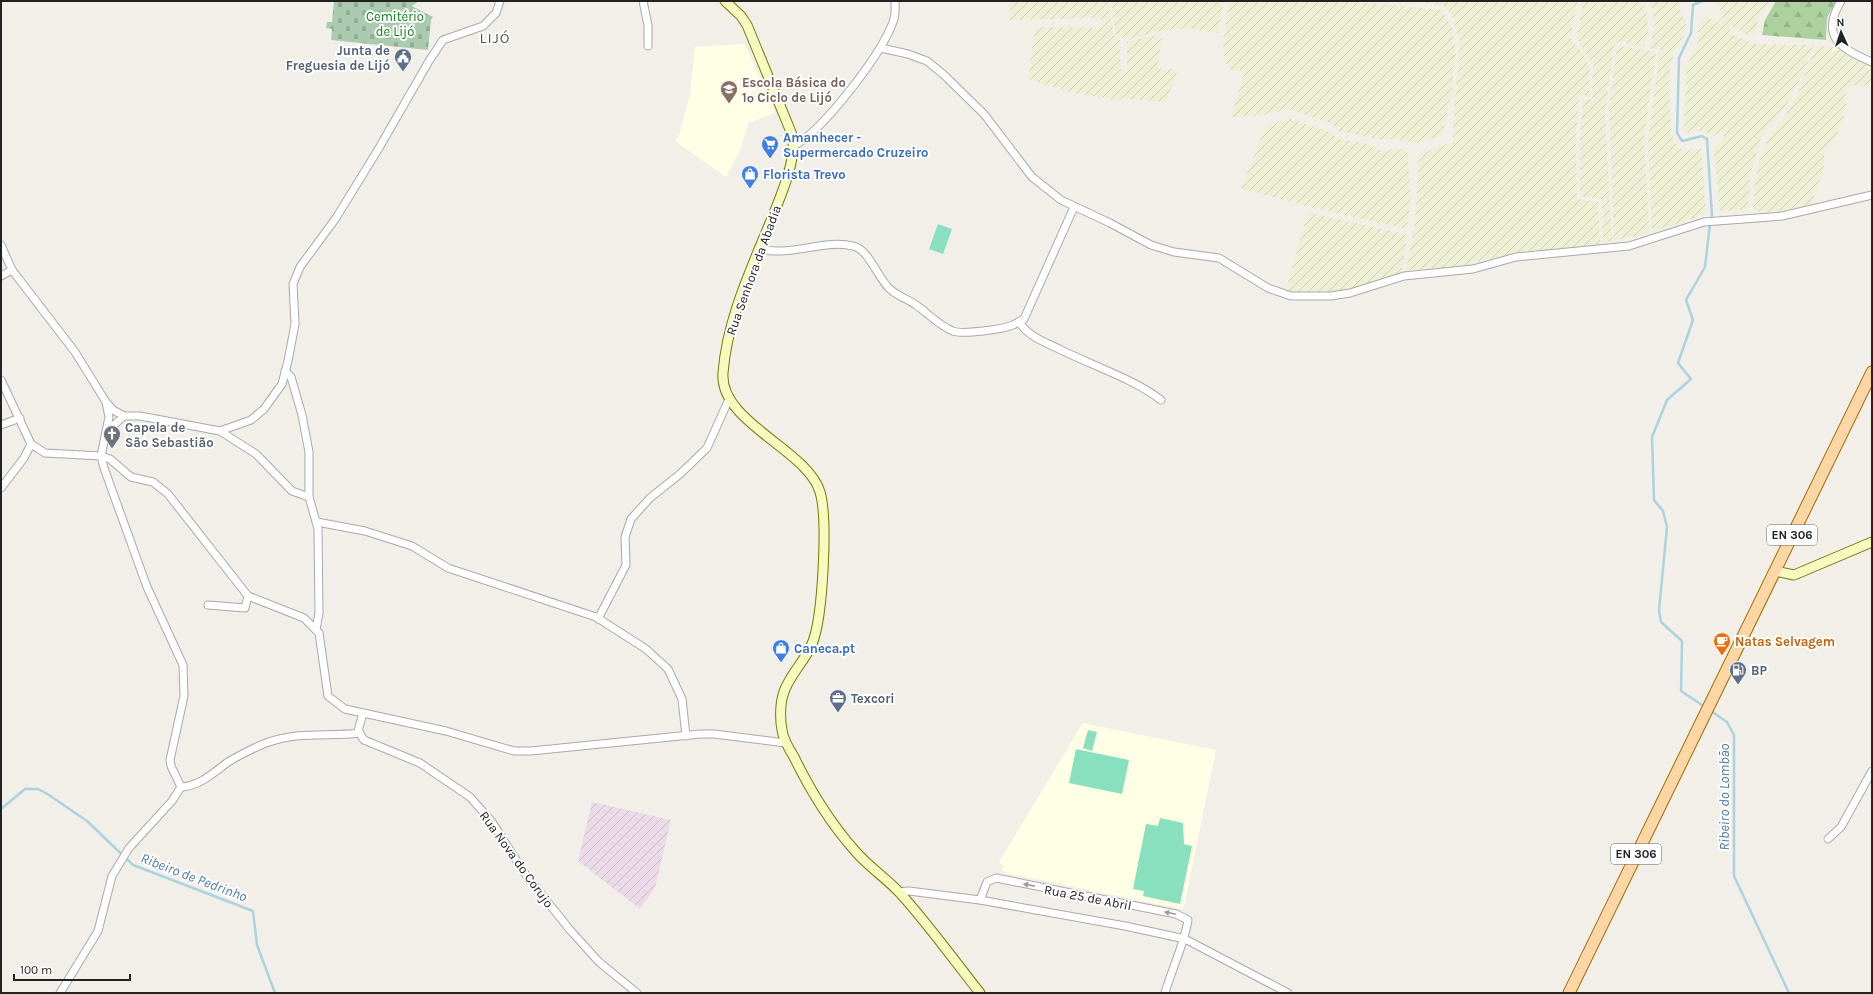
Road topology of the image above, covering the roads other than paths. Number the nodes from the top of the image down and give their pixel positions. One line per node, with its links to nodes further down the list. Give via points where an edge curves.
1 (500, 1): 17 (street, via 496,13 483,26 443,40 336,218 300,267 293,284 295,324)
2 (643, 1): 6 (street, via 648,25)
3 (726, 1): 9 (main road, Rua Senhora da Abadia, via 742,16 747,25 793,137)
4 (895, 1): 7 (street, via 894,21)
5 (1841, 1): 8 (street, via 1833,14 1831,25 1834,37 1860,57)
6 (648, 46)
7 (881, 48): 9 (street, via 820,124); 11 (street, via 927,61 943,74 984,114 1032,177)
8 (1872, 62)
9 (794, 146): 13 (main road, Rua Senhora da Abadia, via 786,182)
10 (1872, 195): 11 (street, via 1782,216 1704,222 1629,246 1516,257 1473,268 1404,276 1350,293 1312,297 1291,296 1268,288 1219,258 1174,252 1151,245)
11 (1074, 207): 16 (street, via 1024,319)
12 (1, 245): 14 (street)
13 (759, 249): 16 (street, via 770,252 832,245 854,246 865,253 889,289 953,332 968,333); 20 (main road, Rua Senhora da Abadia, via 726,350 722,376)
14 (12, 270): 15 (street); 22 (street, via 75,352)
15 (1, 276)
16 (1019, 322): 21 (street, via 1026,332 1039,340)
17 (285, 371): 26 (street, via 282,384 264,409 251,420); 31 (street, via 291,377 309,452)
18 (1872, 372): 34 (main road, EN 306)
19 (1, 380): 24 (street)
20 (730, 399): 37 (street, via 707,448 650,498 631,519 625,537 626,565); 42 (main road, Rua Senhora da Abadia, via 743,415 803,467 820,490 823,504 819,616 810,647 783,694 782,730)
21 (1162, 400)
22 (106, 402): 23 (street, via 113,410); 27 (street, via 109,416)
23 (124, 416): 26 (street, via 140,416); 27 (street)
24 (20, 418): 25 (street); 28 (street)
25 (1, 425)
26 (220, 431): 31 (street, via 256,454 292,491)
27 (106, 432): 29 (street)
28 (31, 444): 29 (street, via 45,453); 30 (street, via 24,458)
29 (101, 456): 35 (street, via 110,459 131,477 153,482 168,494); 44 (street, via 147,587 183,665 184,696 170,760)
30 (1, 488)
31 (309, 497): 32 (street)
32 (317, 522): 37 (street, via 365,531 412,546 448,568); 38 (street, via 320,578 319,621)
33 (1872, 542): 34 (main road, via 1794,575)
34 (1775, 571): 54 (main road, EN 306)
35 (248, 596): 36 (street, via 246,608); 38 (street, via 304,618)
36 (208, 604)
37 (598, 619): 41 (street, via 646,649 668,669 682,699)
38 (316, 630): 39 (street, via 319,633 328,696 344,710)
39 (363, 713): 40 (street, via 358,731); 41 (street, via 446,731 522,752)
40 (360, 733): 44 (street, via 292,735 267,742 248,751 203,781); 50 (street, Rua Nova do Corujo, via 364,740 420,763 470,797 492,822 523,871 570,930 599,962)
41 (686, 736): 42 (street, via 714,734)
42 (786, 743): 46 (main road, Rua Senhora da Abadia, via 816,798 854,850)
43 (1872, 771): 45 (street, via 1841,827)
44 (181, 788): 49 (street, via 129,848 112,876 98,931)
45 (1828, 839)
46 (899, 892): 47 (street, Rua 25 de Abril); 51 (main road, Rua Senhora da Abadia)
47 (980, 900): 48 (street, Rua 25 de Abril); 48 (street, Rua 25 de Abril, one-way to 47, via 1188,920 1176,914 996,878 988,882)
48 (1185, 939): 52 (street, via 1174,962); 53 (street, Rua 25 de Abril)
49 (60, 993)
50 (637, 993)
51 (980, 993)
52 (1165, 993)
53 (1288, 993)
54 (1569, 993)

